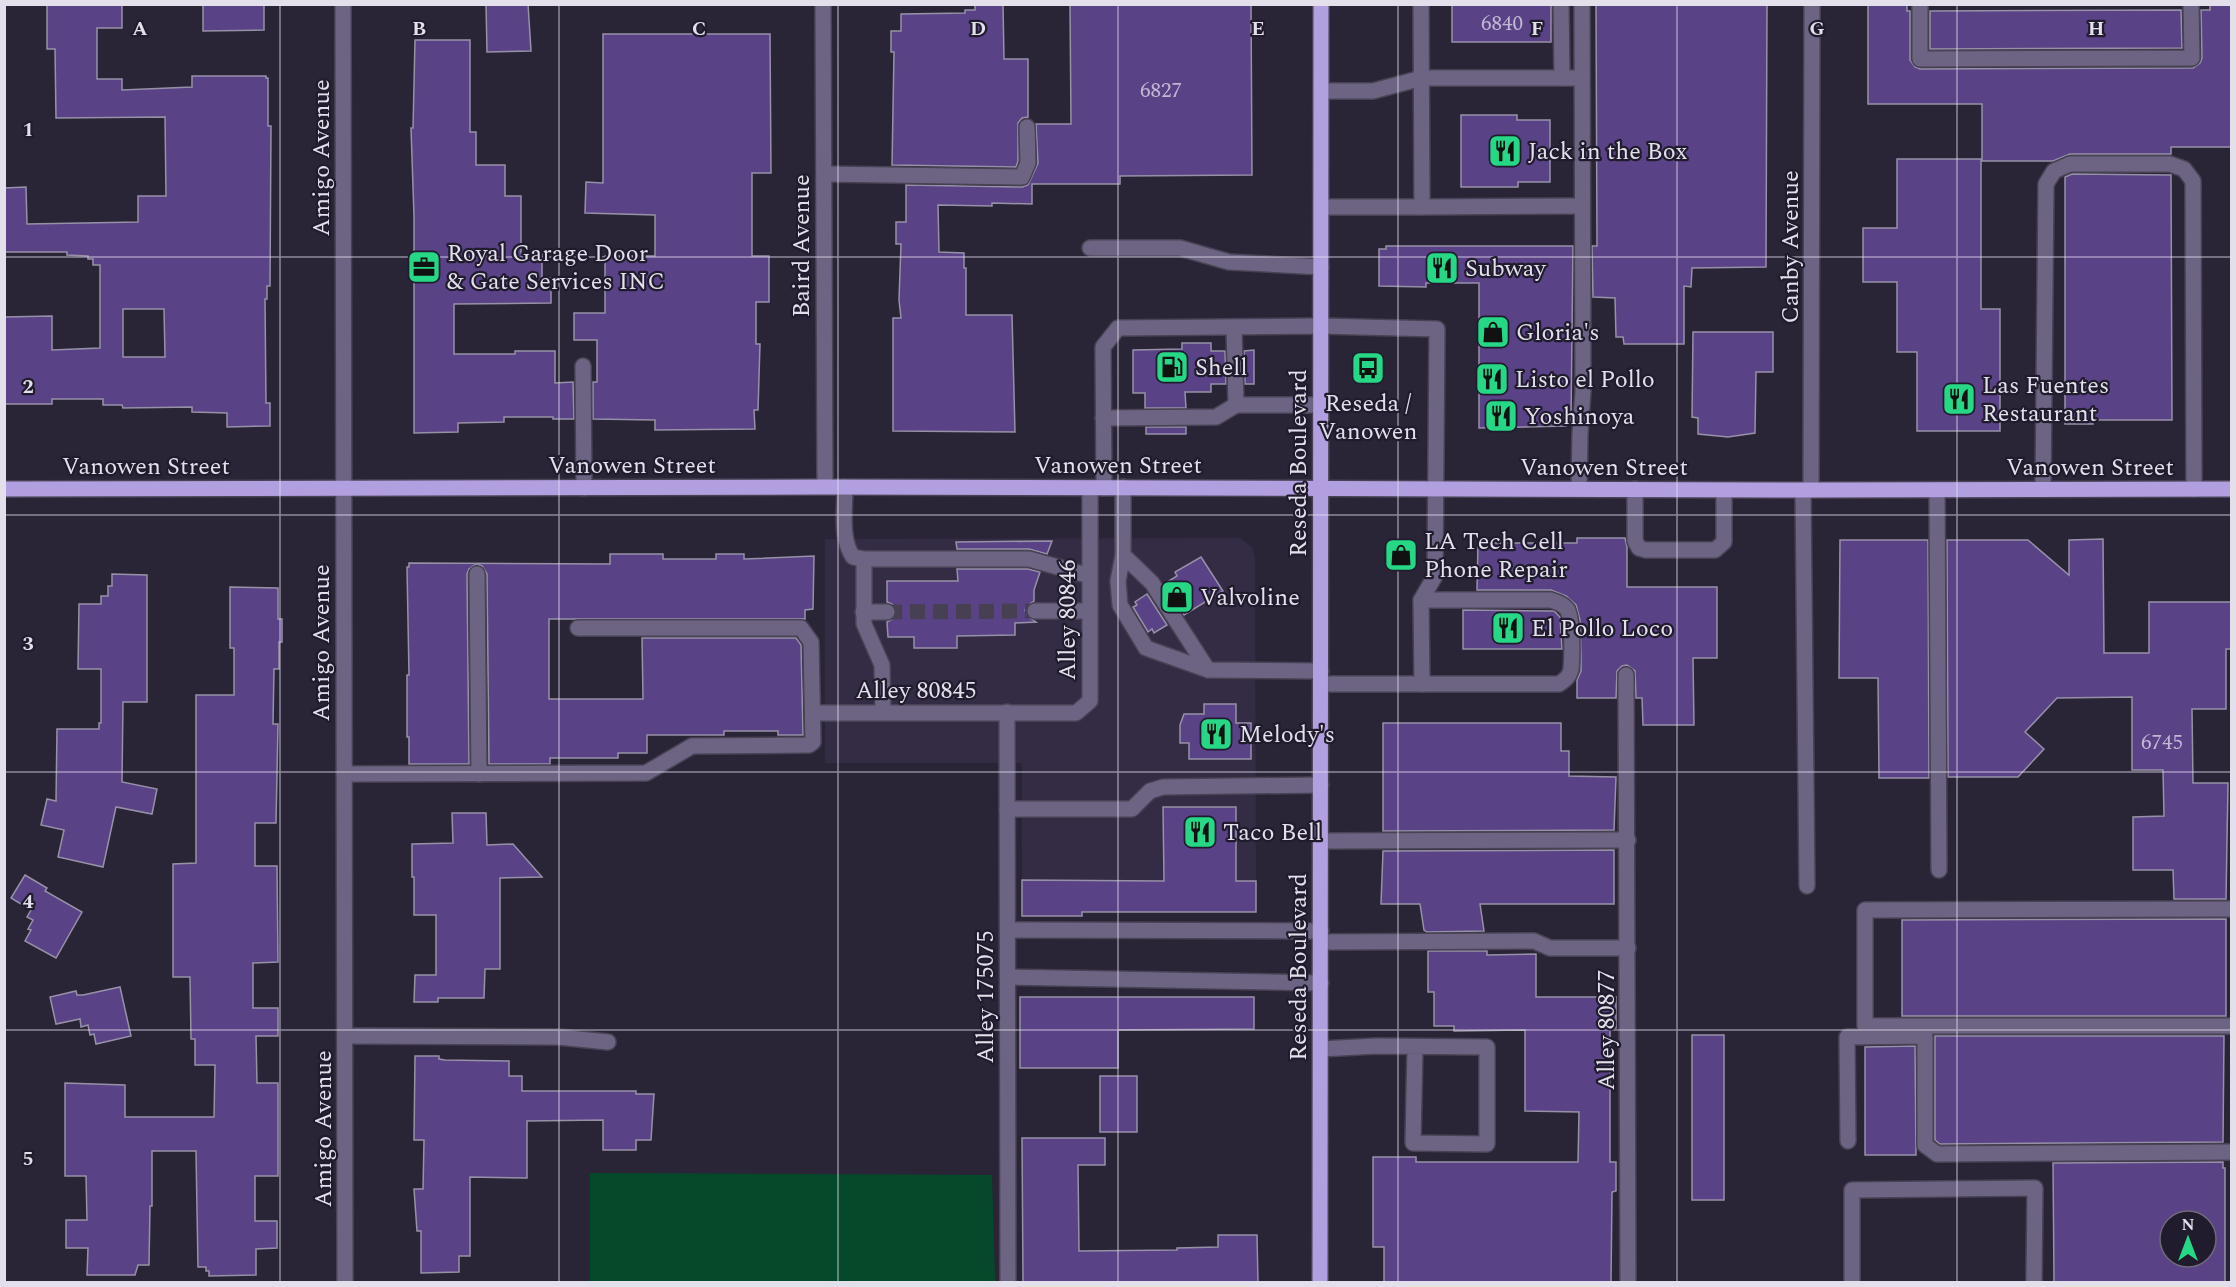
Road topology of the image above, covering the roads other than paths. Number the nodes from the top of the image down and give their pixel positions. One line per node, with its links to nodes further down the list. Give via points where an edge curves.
1 (343, 4): 33 (street, Amigo Avenue)
2 (823, 4): 15 (street, Baird Avenue)
3 (1321, 4): 13 (main road, Reseda Boulevard)
4 (1421, 4): 10 (street)
5 (1562, 4): 11 (street)
6 (1582, 4): 12 (street)
7 (1812, 4): 42 (street, Canby Avenue)
8 (1920, 4): 9 (street, via 1920,59 2192,58)
9 (2191, 4)
10 (1422, 78): 11 (street); 13 (street, via 1373,92); 18 (street)
11 (1562, 78): 12 (street)
12 (1582, 78): 16 (street)
13 (1322, 92): 17 (main road, Reseda Boulevard)
14 (1027, 127): 15 (street, via 1028,163 1022,177)
15 (824, 174): 27 (street, Baird Avenue)
16 (1582, 206): 18 (street); 36 (street)
17 (1321, 207): 18 (street); 20 (main road, Reseda Boulevard)
18 (1422, 207)
19 (1090, 248): 20 (street, via 1180,248 1229,262)
20 (1321, 267): 21 (main road, Reseda Boulevard)
21 (1321, 326): 22 (street); 25 (main road, Reseda Boulevard); 35 (street, via 1437,329)
22 (1234, 327): 24 (street); 26 (street, Alley 80846, via 1118,328 1103,347)
23 (583, 366): 30 (street)
24 (1236, 405): 25 (street); 26 (street, via 1216,417)
25 (1321, 405): 34 (main road, Reseda Boulevard)
26 (1103, 418): 31 (street, Alley 80846)
27 (825, 487): 28 (main road, Vanowen Street); 30 (main road, Vanowen Street)
28 (845, 487): 31 (main road, Vanowen Street); 45 (street, via 847,549 853,557)
29 (1123, 487): 31 (main road, Vanowen Street); 34 (main road, Vanowen Street); 44 (street)
30 (584, 488): 33 (main road, Vanowen Street)
31 (1097, 488): 47 (street, Alley 80846)
32 (4, 489): 33 (main road, Vanowen Street)
33 (344, 489): 61 (street, Amigo Avenue)
34 (1320, 489): 35 (main road, Vanowen Street); 56 (main road, Reseda Boulevard)
35 (1434, 489): 36 (main road, Vanowen Street); 48 (street, via 1435,576)
36 (1579, 489): 37 (main road, Vanowen Street)
37 (1635, 489): 41 (main road, Vanowen Street); 41 (street, via 1635,541 1646,550 1715,550 1724,542)
38 (2043, 489): 39 (main road, Vanowen Street); 39 (street, via 2046,184 2054,171 2070,164 2170,164 2184,169 2193,181); 43 (main road, Vanowen Street)
39 (2194, 489): 40 (main road, Vanowen Street)
40 (2232, 489)
41 (1724, 490): 42 (main road, Vanowen Street)
42 (1807, 490): 43 (main road, Vanowen Street); 68 (street, Canby Avenue)
43 (1937, 490): 67 (street)
44 (1123, 555): 54 (street, via 1152,583); 54 (street, via 1118,581 1120,605 1146,648)
45 (864, 559): 47 (street, via 1029,559); 51 (street)
46 (477, 574): 62 (street)
47 (1090, 576): 50 (street, Alley 80846)
48 (1421, 600): 57 (street); 57 (street, via 1551,600 1568,610 1570,619 1570,672 1559,684)
49 (1035, 611): 50 (street)
50 (1090, 611): 60 (street, Alley 80846, via 1090,701 1076,713)
51 (863, 612): 52 (street); 59 (street, via 864,624 882,665)
52 (887, 612)
53 (578, 628): 58 (street, via 801,628 811,642)
54 (1208, 670): 56 (street)
55 (1626, 675): 65 (street, Alley 80877)
56 (1321, 678): 57 (street); 63 (main road, Reseda Boulevard)
57 (1422, 684)
58 (819, 712): 59 (street, Alley 80845); 62 (street, via 809,745 692,746 646,773)
59 (883, 712): 60 (street, Alley 80845)
60 (1007, 712): 64 (street, Alley 175075)
61 (344, 774): 62 (street); 76 (street, Amigo Avenue)
62 (479, 774)
63 (1321, 785): 64 (street, via 1163,787 1150,791 1132,809); 66 (main road, Reseda Boulevard)
64 (1007, 809): 70 (street, Alley 175075)
65 (1628, 840): 66 (street); 72 (street, Alley 80877)
66 (1321, 841): 71 (main road, Reseda Boulevard)
67 (1939, 870)
68 (1807, 886)
69 (2232, 909): 75 (street, via 1865,910 1865,1026)
70 (1008, 930): 71 (street); 73 (street, Alley 175075)
71 (1321, 936): 72 (street, via 1534,941 1550,948); 74 (main road, Reseda Boulevard)
72 (1628, 948): 85 (street, Alley 80877)
73 (1008, 977): 74 (street); 83 (street, Alley 175075)
74 (1321, 983): 79 (main road, Reseda Boulevard)
75 (2232, 1026)
76 (346, 1036): 77 (street, via 558,1037); 82 (street, Amigo Avenue)
77 (608, 1042)
78 (1415, 1047): 78 (street, via 1413,1143 1487,1144 1487,1047); 79 (street)
79 (1321, 1049): 84 (main road, Reseda Boulevard)
80 (1848, 1141): 81 (street, via 1847,1037 1925,1036 1925,1145 1937,1154)
81 (2232, 1152)
82 (345, 1282)
83 (1008, 1282)
84 (1320, 1282)
85 (1628, 1282)
86 (1852, 1282): 87 (street, via 1852,1190 2035,1188)
87 (2034, 1282)

